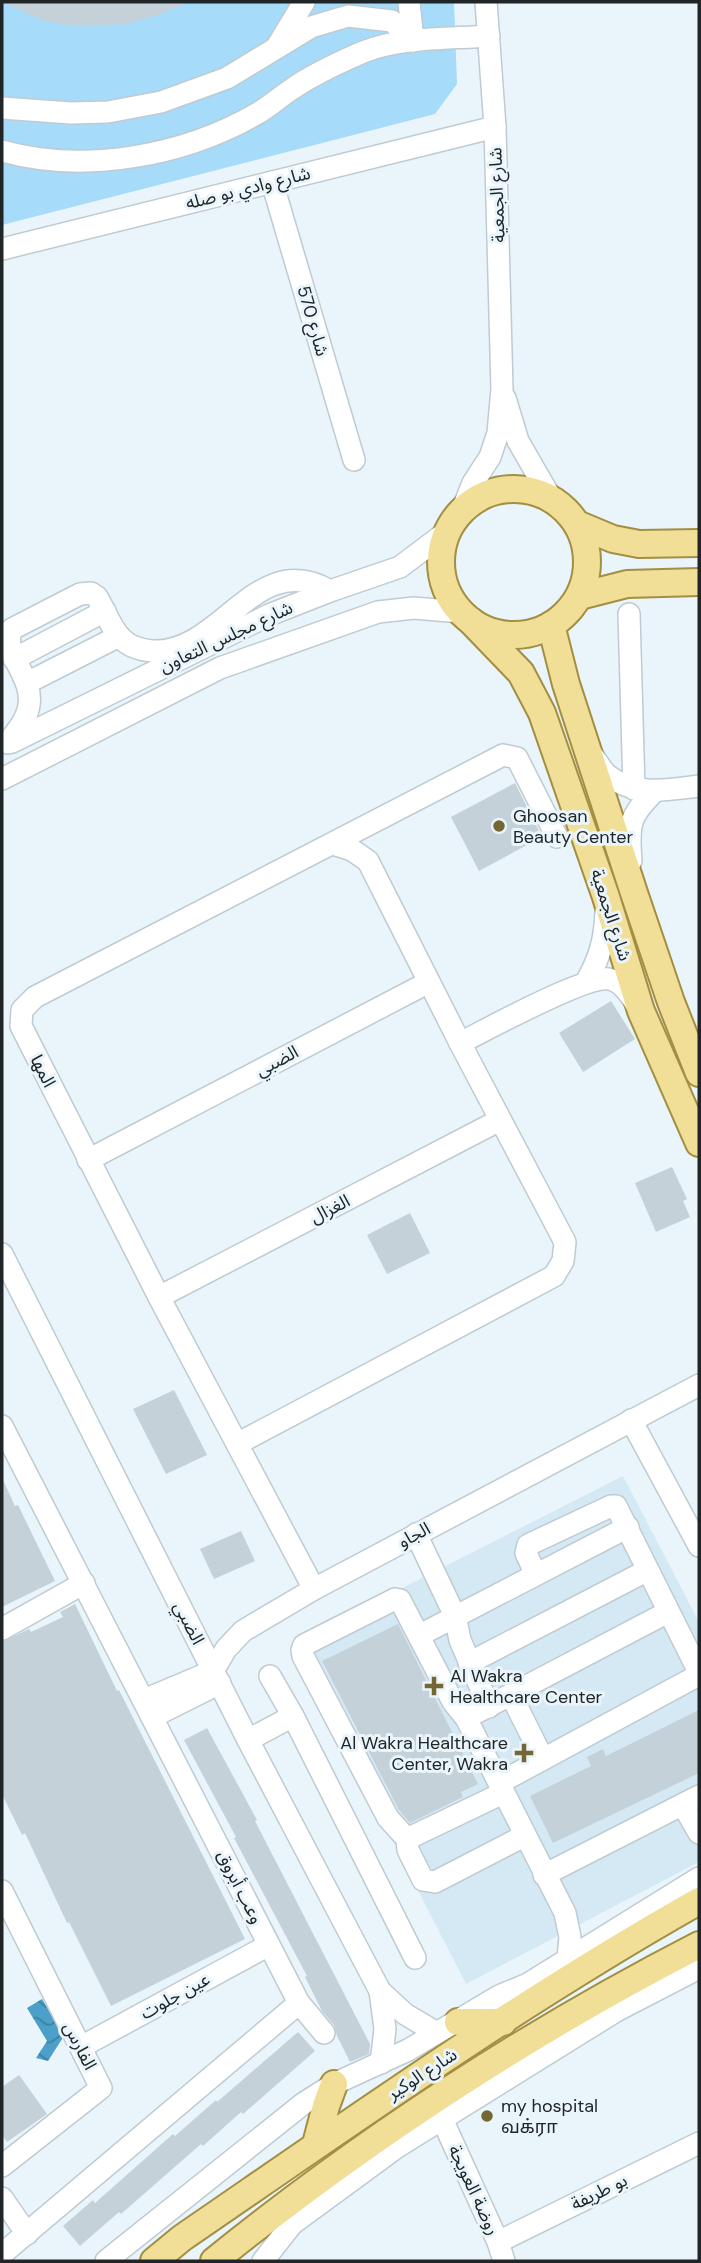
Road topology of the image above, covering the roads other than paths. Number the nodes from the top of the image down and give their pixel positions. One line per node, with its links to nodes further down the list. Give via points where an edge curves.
1 (304, 2): 6 (street)
2 (409, 2): 5 (street)
3 (486, 2): 4 (street, شارع الجمعية)
4 (489, 36): 5 (street); 8 (street, شارع الجمعية)
5 (413, 41): 6 (street, via 392,21 348,16 311,27); 9 (street, via 366,51 295,87 217,135 155,153 105,161 25,158)
6 (278, 46): 7 (street, via 227,78 161,102 108,113)
7 (2, 108)
8 (495, 127): 10 (street, شارع وادي بو صله); 12 (street, شارع الجمعية)
9 (2, 151)
10 (272, 182): 11 (street, شارع وادي بو صله); 13 (street, شارع 570)
11 (2, 249)
12 (502, 389): 14 (street, شارع الجمعية, via 518,441); 15 (street, شارع الجمعية, via 491,457)
13 (354, 460)
14 (552, 500): 15 (main road, via 529,491 504,490 481,498); 16 (main road)
15 (455, 521): 19 (street, شارع مجلس التعاون, via 400,567); 22 (main road, via 442,551 442,573 448,594)
16 (577, 524): 17 (main road, via 639,544); 20 (main road, via 586,548 587,572)
17 (699, 543)
18 (699, 582): 20 (main road, via 627,584)
19 (330, 591): 24 (street, via 314,581 271,586 245,599 210,631 164,651 143,650); 26 (street, شارع مجلس التعاون, via 269,615)
20 (580, 596): 23 (main road)
21 (629, 614): 30 (street)
22 (466, 617): 23 (main road, via 490,631 511,635); 28 (street, شارع مجلس التعاون, via 414,608 378,612 220,668); 34 (main road, شارع الجمعية, via 521,673 542,713)
23 (551, 625): 27 (main road, شارع الجمعية)
24 (119, 636): 25 (street); 25 (street, via 105,611 15,659)
25 (27, 684): 26 (street, via 29,708)
26 (5, 745)
27 (587, 748): 30 (street, via 606,774); 33 (main road, شارع الجمعية)
28 (2, 779)
29 (699, 786): 30 (street)
30 (644, 790): 33 (street, via 629,834)
31 (557, 837): 32 (street, المها, via 517,758 503,755)
32 (333, 844): 35 (street, via 368,860); 42 (street, المها, via 34,997 22,1010 21,1026)
33 (634, 893): 39 (main road, شارع الجمعية)
34 (606, 897): 36 (street, via 605,936); 37 (main road, شارع الجمعية)
35 (429, 982): 38 (street); 42 (street, الضبي)
36 (586, 982): 37 (street, via 610,979 625,988); 38 (street)
37 (642, 1011): 41 (main road, شارع الجمعية)
38 (460, 1043): 40 (street)
39 (699, 1073)
40 (500, 1120): 44 (street, الغزال); 48 (street, via 565,1242 563,1261 554,1276)
41 (699, 1143)
42 (88, 1160): 44 (street, المها)
43 (2, 1254): 61 (street, الضبي)
44 (159, 1297): 48 (street, المها)
45 (699, 1385): 46 (street, الجاو)
46 (631, 1420): 49 (street, الجاو); 50 (street)
47 (2, 1426): 52 (street, وعب أبروق)
48 (237, 1444): 53 (street, المها)
49 (416, 1534): 53 (street, الجاو); 55 (street)
50 (699, 1546)
51 (648, 1570): 54 (street); 55 (street, via 616,1506 611,1506 528,1545 526,1553 535,1573); 58 (street)
52 (84, 1583): 56 (street); 64 (street, وعب أبروق)
53 (314, 1589): 61 (street, الجاو, via 243,1631 226,1649)
54 (668, 1612): 59 (street); 62 (street)
55 (454, 1616): 57 (street); 58 (street)
56 (2, 1629)
57 (420, 1635): 66 (street, via 453,1702); 73 (street, via 400,1600 395,1599 302,1650 388,1818)
58 (469, 1663): 63 (street)
59 (699, 1674): 68 (street)
60 (270, 1676): 65 (street)
61 (217, 1677): 64 (street); 67 (street, الضبي)
62 (511, 1695): 63 (street); 68 (street)
63 (489, 1707): 66 (street)
64 (148, 1708): 79 (street, وعب أبروق)
65 (293, 1716): 67 (street); 81 (street)
66 (466, 1717): 69 (street)
67 (248, 1740): 84 (street, الضبي)
68 (543, 1759): 69 (street)
69 (501, 1788): 72 (street); 73 (street)
70 (691, 1801): 71 (street); 74 (street)
71 (699, 1833)
72 (524, 1836): 73 (street, via 435,1882 423,1880); 74 (street)
73 (407, 1839)
74 (544, 1875): 82 (street, via 565,1913)
75 (699, 1878): 82 (street)
76 (2, 1891): 90 (street, الفارس)
77 (699, 1901): 86 (main road, شارع الوكير, via 621,1945)
78 (699, 1928): 88 (main road, via 651,1955)
79 (269, 1945): 85 (street, وعب أبروق); 90 (street, عين جلوت)
80 (699, 1945): 88 (main road, شارع الوكير)
81 (415, 1958)
82 (568, 1958): 87 (street)
83 (699, 1968): 93 (street, via 616,2011)
84 (380, 1991): 87 (street, الضبي, via 405,2014); 91 (street, الضبي, via 385,2029)
85 (299, 2003): 89 (street, وعب أبروق); 98 (street)
86 (503, 2022): 87 (main road); 95 (main road, شارع الوكير)
87 (447, 2028): 91 (street)
88 (549, 2028): 103 (main road, شارع الوكير, via 372,2142)
89 (324, 2034)
90 (81, 2048): 96 (street, الفارس, via 101,2088)
91 (382, 2063): 92 (street)
92 (334, 2084): 95 (main road); 101 (street)
93 (442, 2119): 99 (street, روضة العويجة); 104 (street, via 292,2224)
94 (699, 2143): 99 (street, بو طريفة)
95 (316, 2144): 102 (main road, شارع الوكير)
96 (2, 2166)
97 (2, 2198): 98 (street)
98 (27, 2234): 100 (street)
99 (501, 2252)
100 (2, 2254)
101 (106, 2261)
102 (153, 2261)
103 (214, 2261)
104 (263, 2261)

